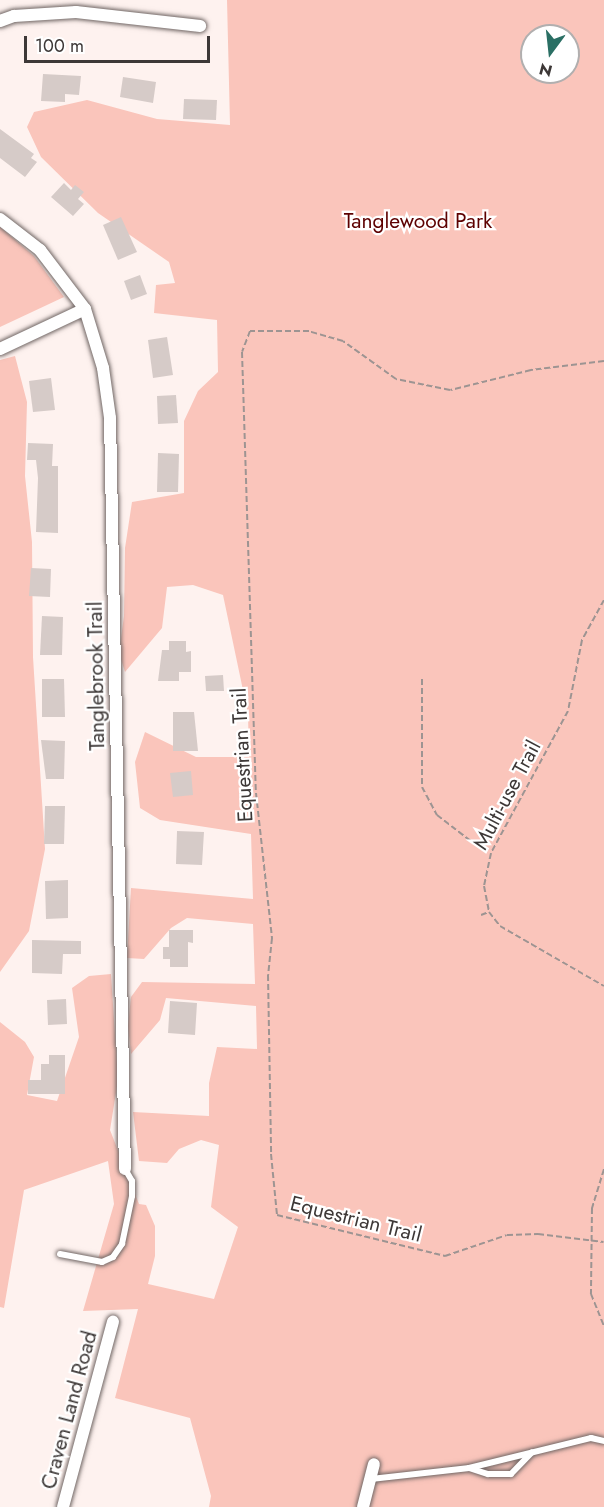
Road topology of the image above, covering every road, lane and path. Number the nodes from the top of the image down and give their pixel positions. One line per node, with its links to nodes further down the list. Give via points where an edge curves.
1 (0, 21): 2 (street, via 14,16 76,12)
2 (200, 26)
3 (0, 219): 4 (street, Tanglebrook Trail, via 40,250)
4 (85, 309): 5 (street); 13 (street, Tanglebrook Trail, via 103,368 110,418)
5 (0, 349)
6 (604, 361): 15 (path, Equestrian Trail, via 551,367 458,389 432,389 396,379 353,347 329,335 250,331 242,352 256,794 272,938 268,975 273,1202 277,1215 445,1256 507,1235)
7 (604, 600): 10 (path, Multi-use Trail, via 582,640 568,711 487,865 484,886)
8 (422, 679): 9 (path, via 422,787 437,815)
9 (472, 842)
10 (489, 912): 11 (path); 12 (path, via 501,926)
11 (481, 915)
12 (604, 986)
13 (125, 1169): 17 (lane, via 132,1181 132,1196 122,1244 113,1257 102,1262)
14 (604, 1169): 15 (path, via 592,1208)
15 (592, 1240): 16 (path, Equestrian Trail); 19 (path, via 591,1294)
16 (604, 1242)
17 (60, 1254)
18 (113, 1322): 25 (street, Craven Land Road)
19 (604, 1326)
20 (604, 1441): 21 (lane, via 591,1437)
21 (531, 1452): 23 (lane); 23 (lane, via 511,1474 488,1474)
22 (375, 1464): 24 (street)
23 (469, 1468): 24 (lane)
24 (370, 1479): 26 (street)
25 (63, 1507)
26 (363, 1507)

